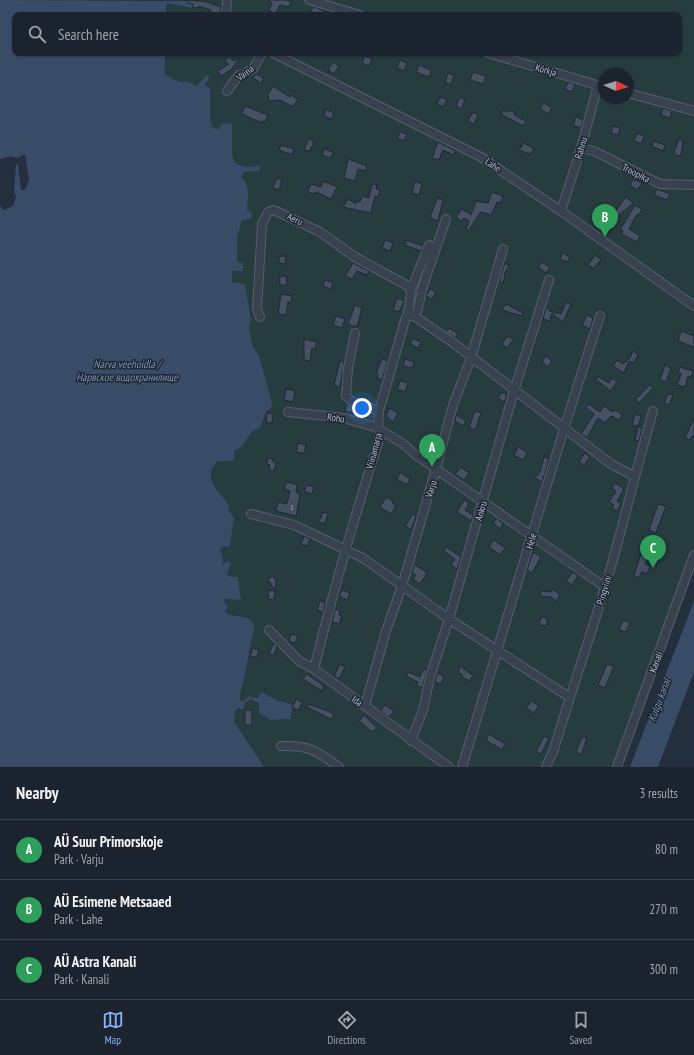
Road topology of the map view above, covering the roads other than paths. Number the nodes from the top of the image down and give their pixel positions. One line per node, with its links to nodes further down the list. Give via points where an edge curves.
1 (227, 0): 3 (street)
2 (309, 0): 4 (street)
3 (226, 12)
4 (350, 12)
5 (260, 56): 9 (street, Väina, via 253,69 239,75)
6 (279, 56): 15 (street, Lahe, via 481,157)
7 (498, 56): 8 (street, Kõrkja)
8 (598, 85)
9 (227, 91)
10 (598, 95): 13 (street, Rahnu)
11 (634, 95): 12 (street)
12 (694, 111)
13 (581, 148): 14 (street, Troopika, via 594,151 660,184); 15 (street, Rahnu)
14 (694, 185)
15 (561, 211): 21 (street, Lahe)
16 (446, 219): 22 (street, Viinamarja, via 423,286 417,312)
17 (429, 245): 20 (street)
18 (503, 249): 26 (street, Varju)
19 (549, 280): 27 (street, Ankru)
20 (411, 290): 22 (street); 24 (street, Aeru, via 355,257 320,232 274,210 268,212 262,224 257,309)
21 (694, 306)
22 (411, 316): 26 (street); 28 (street, Viinamarja, via 406,317)
23 (600, 316): 31 (street, Hele)
24 (260, 317)
25 (355, 333): 28 (street, via 346,396 353,402)
26 (471, 358): 27 (street); 33 (street, Varju, via 454,405)
27 (514, 391): 31 (street); 35 (street, Ankru)
28 (379, 411): 32 (street, Viinamarja, via 378,425)
29 (653, 411): 34 (street, Pingviini)
30 (288, 412): 32 (street, Rohu, via 344,418 375,427)
31 (563, 427): 34 (street, via 611,464); 37 (street, Hele)
32 (381, 432): 33 (street, Rohu, via 402,443); 38 (street, Viinamarja, via 360,496)
33 (436, 469): 35 (street, Rohu); 40 (street, Varju)
34 (634, 476): 41 (street, Pingviini)
35 (484, 502): 37 (street, Rohu); 42 (street, Ankru)
36 (251, 514): 38 (street, via 294,525)
37 (532, 537): 41 (street, Rohu); 44 (street, Hele)
38 (347, 550): 40 (street, via 363,558); 45 (street, Viinamarja, via 330,602)
39 (694, 555): 54 (street, Kanali)
40 (402, 586): 42 (street); 47 (street, Varju, via 386,631)
41 (605, 587): 46 (street, Pingviini)
42 (450, 619): 44 (street); 48 (street, Ankru)
43 (269, 630): 45 (street, Ida, via 299,661)
44 (497, 651): 46 (street); 52 (street, Hele)
45 (314, 670): 47 (street, Ida)
46 (569, 697): 53 (street, Pingviini)
47 (365, 706): 48 (street, Ida)
48 (411, 741): 51 (street, Ida)
49 (281, 746): 50 (street, via 315,750)
50 (339, 767)
51 (449, 767)
52 (462, 767)
53 (546, 767)
54 (617, 767)

